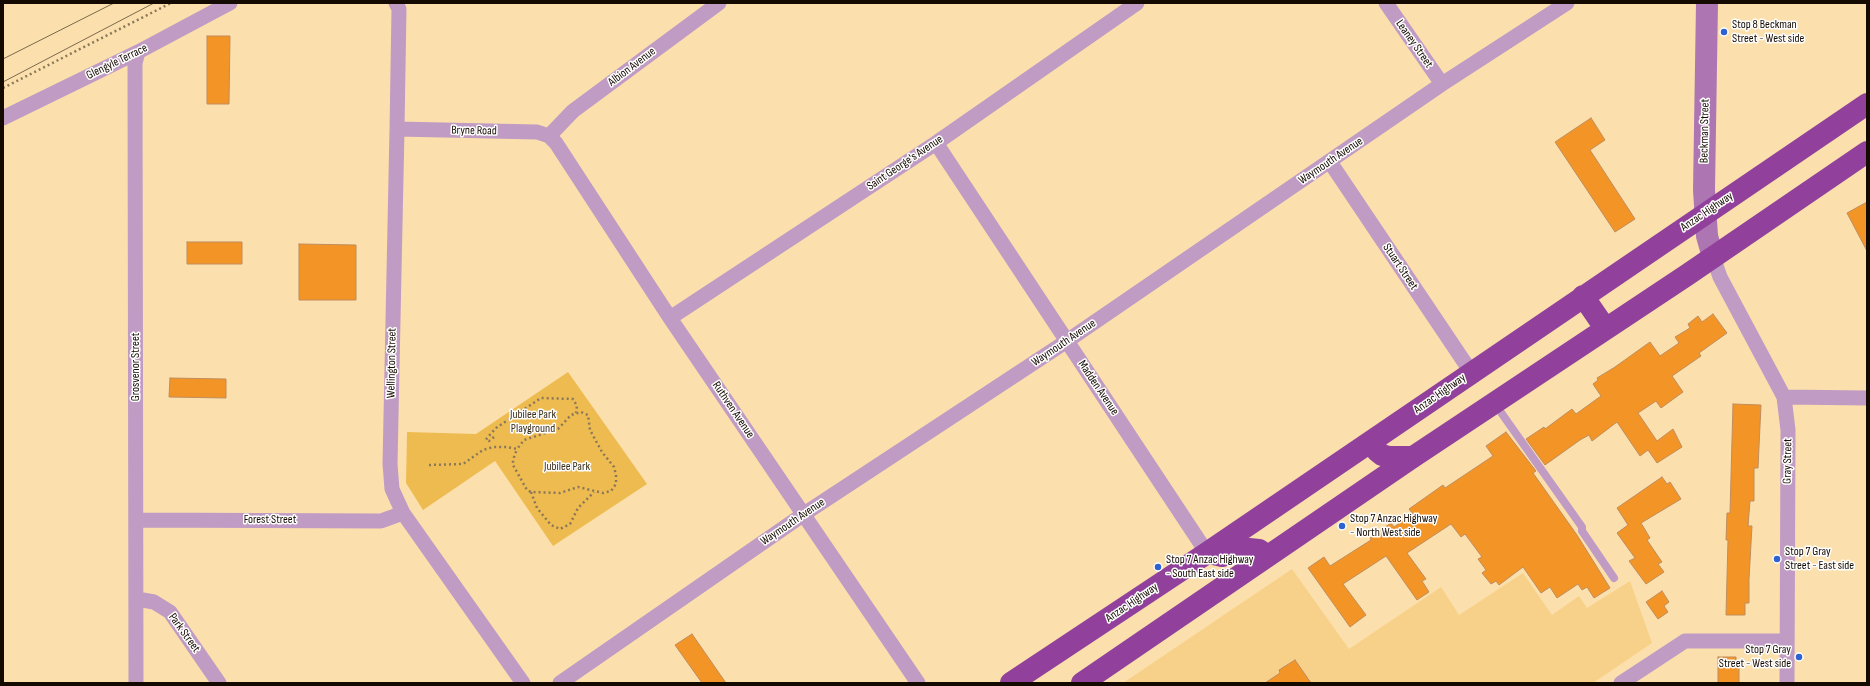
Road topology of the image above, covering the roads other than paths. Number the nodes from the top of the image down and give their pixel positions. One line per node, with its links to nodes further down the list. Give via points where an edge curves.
1 (230, 3): 8 (street, Glengyle Terrace)
2 (396, 3): 12 (street, Wellington Street)
3 (719, 3): 13 (street, Albion Avenue, via 573,112)
4 (1137, 3): 14 (street, Saint George's Avenue)
5 (1386, 3): 9 (street, Leaney Street)
6 (1567, 3): 9 (street, Waymouth Avenue)
7 (1707, 3): 17 (street, Beckman Street)
8 (138, 52): 11 (street, Glengyle Terrace); 31 (street, Grosvenor Street, via 135,63)
9 (1442, 84): 16 (street, Waymouth Avenue)
10 (1867, 104): 17 (highway, Anzac Highway)
11 (3, 118)
12 (397, 129): 13 (street, Bryne Road, via 537,132); 29 (street, Wellington Street, via 390,464 392,489)
13 (549, 136): 20 (street, Ruthven Avenue)
14 (936, 143): 20 (street, Saint George's Avenue); 22 (street, Madden Avenue)
15 (1867, 152): 18 (highway)
16 (1330, 162): 22 (street, Waymouth Avenue); 23 (street, Stuart Street)
17 (1705, 213): 18 (street, Beckman Street, via 1707,236); 19 (highway, Anzac Highway)
18 (1713, 257): 21 (highway); 24 (street, Gray Street, via 1720,277)
19 (1583, 296): 21 (highway); 23 (highway, Anzac Highway)
20 (670, 318): 30 (street, Ruthven Avenue)
21 (1606, 328): 26 (highway)
22 (1067, 341): 30 (street, Waymouth Avenue); 32 (street, Madden Avenue)
23 (1471, 372): 27 (highway, Anzac Highway)
24 (1784, 396): 25 (street); 36 (street, Gray Street, via 1788,430)
25 (1867, 398)
26 (1494, 403): 28 (highway); 34 (lane, via 1582,527 1582,531)
27 (1373, 440): 28 (highway, via 1377,451 1382,455); 32 (highway, Anzac Highway)
28 (1413, 457): 33 (highway)
29 (403, 513): 31 (street, Forest Street, via 382,521); 39 (street, Wellington Street)
30 (804, 514): 40 (street, Waymouth Avenue); 41 (street, Ruthven Avenue)
31 (136, 520): 35 (street, Grosvenor Street)
32 (1207, 553): 33 (highway, via 1222,556 1249,549 1259,550); 42 (highway, Anzac Highway)
33 (1268, 556): 43 (highway)
34 (1614, 578)
35 (137, 599): 37 (street, Grosvenor Street); 38 (street, Park Street, via 154,602 170,612)
36 (1786, 641): 44 (street, via 1685,641); 45 (street, Gray Street)
37 (136, 683)
38 (219, 683)
39 (523, 683)
40 (560, 683)
41 (918, 683)
42 (1011, 683)
43 (1082, 683)
44 (1622, 683)
45 (1787, 683)

